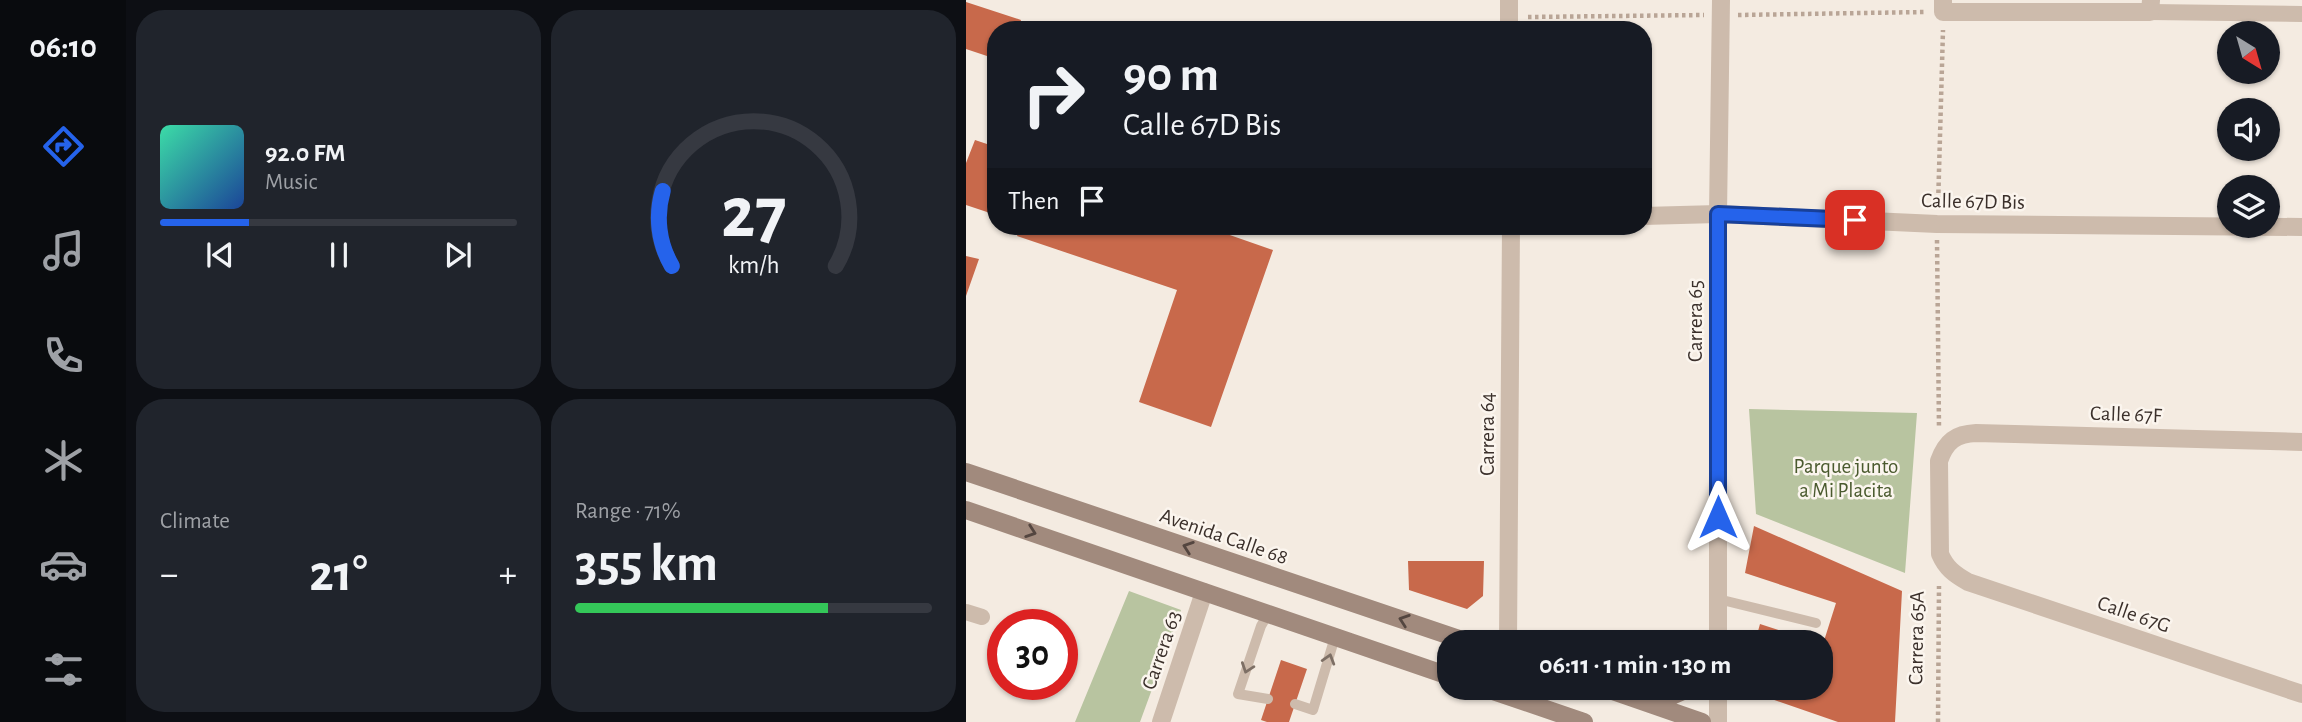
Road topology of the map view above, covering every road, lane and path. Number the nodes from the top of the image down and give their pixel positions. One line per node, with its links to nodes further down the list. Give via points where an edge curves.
1 (1509, 0): 6 (street)
2 (1721, 0): 7 (street, Carrera 65)
3 (1943, 6): 4 (street)
4 (2150, 6): 5 (street)
5 (2302, 14)
6 (1509, 21)
7 (1718, 214): 8 (street, Calle 67D Bis); 9 (street, Calle 67D Bis, via 1937,224); 17 (street, Carrera 65)
8 (1652, 216)
9 (2302, 227)
10 (1511, 235): 22 (street, Carrera 64)
11 (2302, 442): 14 (street, Calle 67F, via 1962,433 1944,447 1939,461)
12 (966, 472): 24 (main road, Avenida Calle 68, one-way to 12)
13 (966, 510): 16 (main road, one-way to 16)
14 (1940, 554): 15 (street, Carrera 65A); 39 (path, Carrera 65A)
15 (1953, 574): 27 (street, Calle 67G)
16 (1204, 592): 19 (main road); 35 (street, Carrera 63)
17 (1718, 599): 21 (lane); 23 (street, Carrera 65)
18 (966, 612): 20 (street)
19 (1268, 614): 25 (main road); 28 (lane, one-way to 28, via 1238,694)
20 (982, 617)
21 (1816, 623)
22 (1508, 630)
23 (1718, 630)
24 (1437, 632)
25 (1335, 637): 26 (main road); 33 (lane, one-way to 25, via 1313,710)
26 (1437, 672)
27 (2302, 694)
28 (1268, 699)
29 (1519, 700): 36 (main road)
30 (1641, 700): 34 (main road)
31 (1662, 700): 34 (main road)
32 (1718, 700): 38 (street)
33 (1295, 704)
34 (1653, 704): 37 (main road)
35 (1160, 722)
36 (1584, 722)
37 (1702, 722)
38 (1718, 722)
39 (1938, 722)

